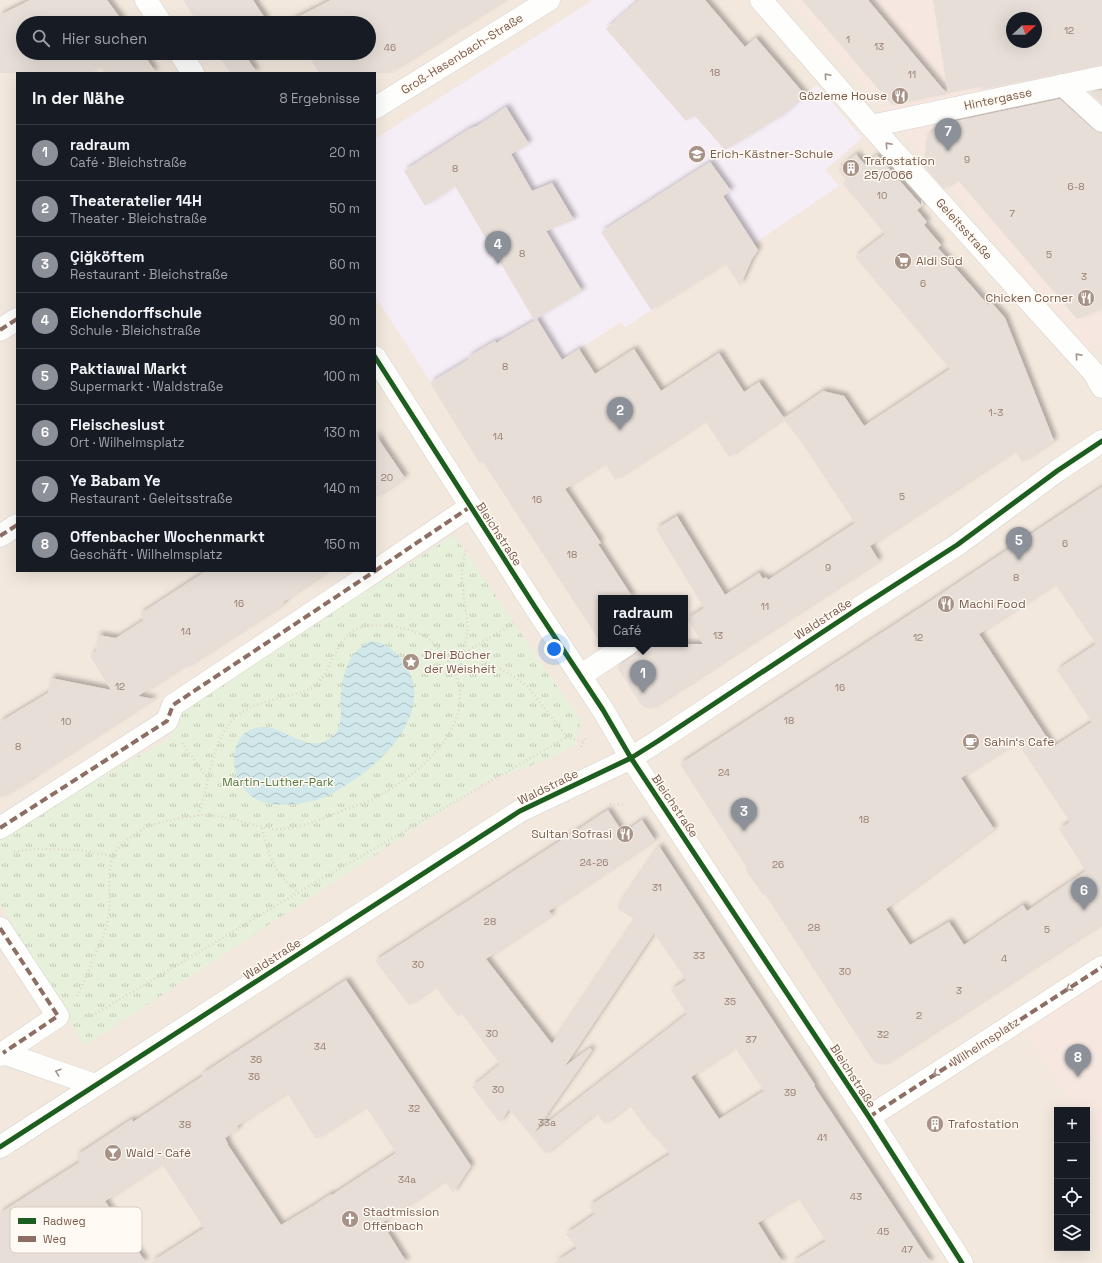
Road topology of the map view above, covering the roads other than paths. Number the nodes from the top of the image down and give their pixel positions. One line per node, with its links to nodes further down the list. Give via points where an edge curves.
1 (146, 0): 4 (street)
2 (549, 0): 9 (street, Groß-Hasenbach-Straße)
3 (761, 0): 11 (street, Geleitsstraße, one-way to 3)
4 (156, 16)
5 (184, 60): 6 (street)
6 (191, 72)
7 (1102, 77): 8 (street, Hintergasse)
8 (1063, 85): 10 (street); 11 (street, Hintergasse)
9 (376, 107)
10 (1102, 120)
11 (871, 126): 15 (street, Geleitsstraße, one-way to 11, via 1094,373)
12 (16, 320): 13 (street)
13 (0, 330)
14 (377, 365): 17 (street, Bleichstraße)
15 (1102, 387)
16 (1102, 441): 24 (street, Waldstraße, via 957,545)
17 (470, 507): 20 (street); 23 (street, Bleichstraße)
18 (16, 526): 19 (street)
19 (0, 536)
20 (376, 570)
21 (374, 572): 25 (street, via 174,706 167,721)
22 (624, 647): 23 (street)
23 (580, 676): 24 (street, Bleichstraße)
24 (630, 758): 29 (street, Waldstraße, via 520,811); 30 (street, Bleichstraße)
25 (0, 828)
26 (0, 928): 28 (street, via 58,1016)
27 (1102, 967): 30 (street, Wilhelmsplatz, one-way to 30)
28 (2, 1054): 29 (street, one-way to 28)
29 (95, 1085): 31 (street, Waldstraße)
30 (868, 1117): 32 (street, Bleichstraße)
31 (0, 1147)
32 (962, 1263)

